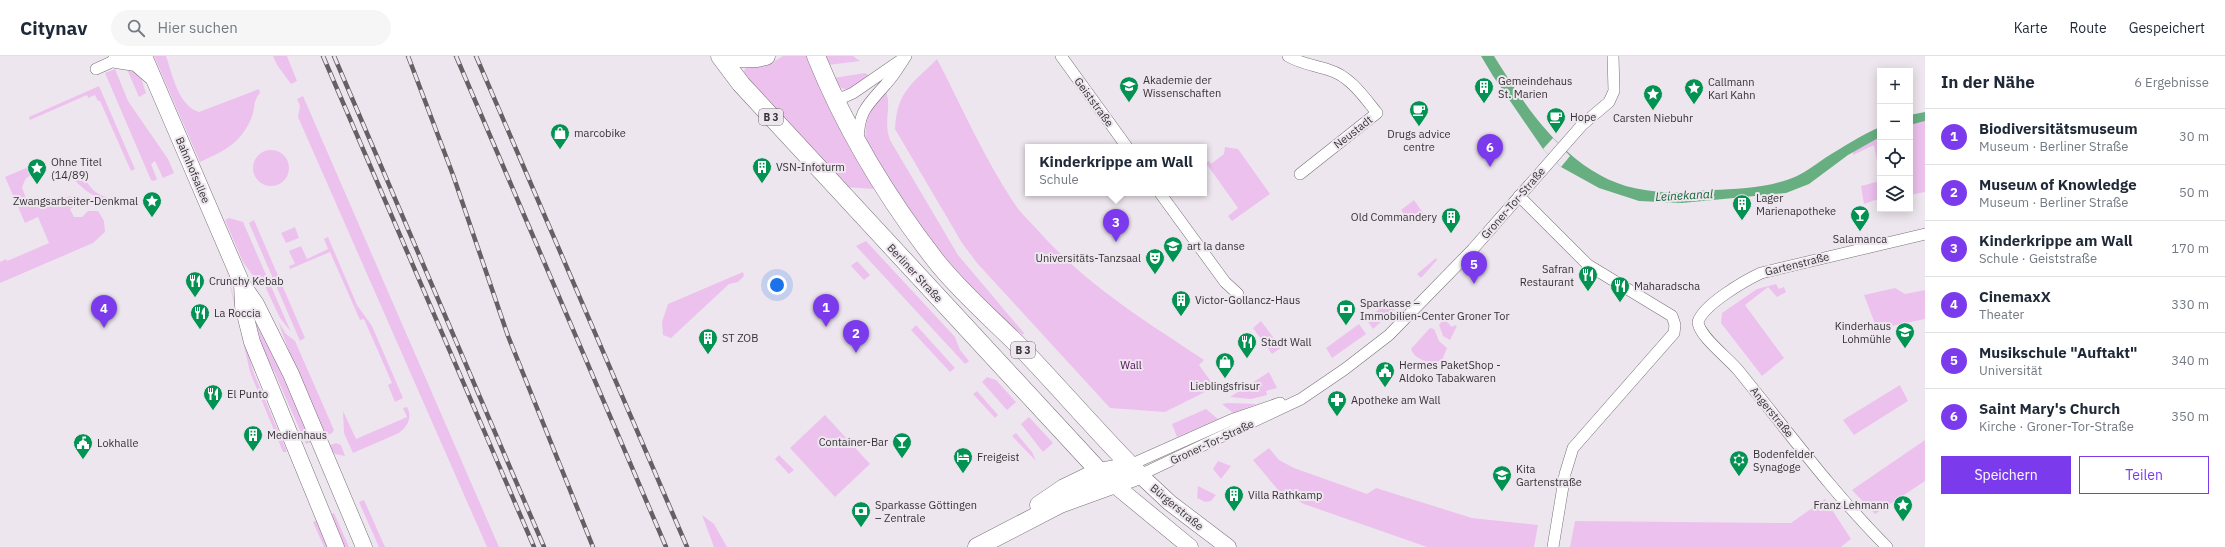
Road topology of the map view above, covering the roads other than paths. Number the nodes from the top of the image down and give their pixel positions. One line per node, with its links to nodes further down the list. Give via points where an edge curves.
1 (144, 56): 11 (main road, Bahnhofsallee)
2 (766, 56): 8 (main road)
3 (816, 56): 12 (main road, B 3)
4 (906, 56): 12 (street, via 853,93); 13 (street, via 864,109 860,120)
5 (1061, 56): 14 (street, Geiststraße)
6 (1288, 56): 15 (street, Neustadt, via 1346,78 1376,113)
7 (1613, 56): 17 (street, Groner-Tor-Straße, via 1614,92 1609,102 1582,125)
8 (721, 57): 23 (main road, Berliner Straße / B 3, via 746,90)
9 (118, 58): 10 (street); 11 (main road, via 136,63)
10 (96, 69)
11 (154, 78): 19 (main road, Bahnhofsallee)
12 (833, 97): 13 (main road, B 3)
13 (858, 143): 22 (main road, B 3, via 889,197 937,262)
14 (1125, 144)
15 (1300, 174)
16 (1162, 196): 20 (street, via 1224,282)
17 (1519, 196): 22 (street, Groner-Tor-Straße, via 1473,249 1389,335 1345,369 1307,394 1231,420); 33 (street, via 1588,264 1672,316 1676,325 1674,334 1574,448 1565,474)
18 (1925, 234): 21 (street, Gartenstraße, via 1760,273 1703,312 1698,322)
19 (242, 284): 24 (main road, Bahnhofsallee, via 256,304 291,374); 25 (main road, Bahnhofsallee, via 243,306 252,342)
20 (1238, 294)
21 (1702, 334): 34 (street, Angerstraße, via 1727,357 1850,511)
22 (1135, 470): 23 (main road); 26 (main road, Groner-Tor-Straße); 32 (main road, Bürgerstraße, via 1170,503)
23 (1099, 471): 26 (main road, Berliner Straße); 27 (main road, via 1054,494)
24 (332, 473): 25 (main road); 29 (main road, Bahnhofsallee)
25 (310, 482): 28 (main road, Bahnhofsallee)
26 (1114, 485): 27 (main road, Groner-Tor-Straße, via 1060,504); 31 (main road, Bürgerstraße)
27 (999, 536): 30 (main road)
28 (336, 547)
29 (364, 547)
30 (977, 547)
31 (1190, 547)
32 (1228, 547)
33 (1553, 547)
34 (1886, 547)

